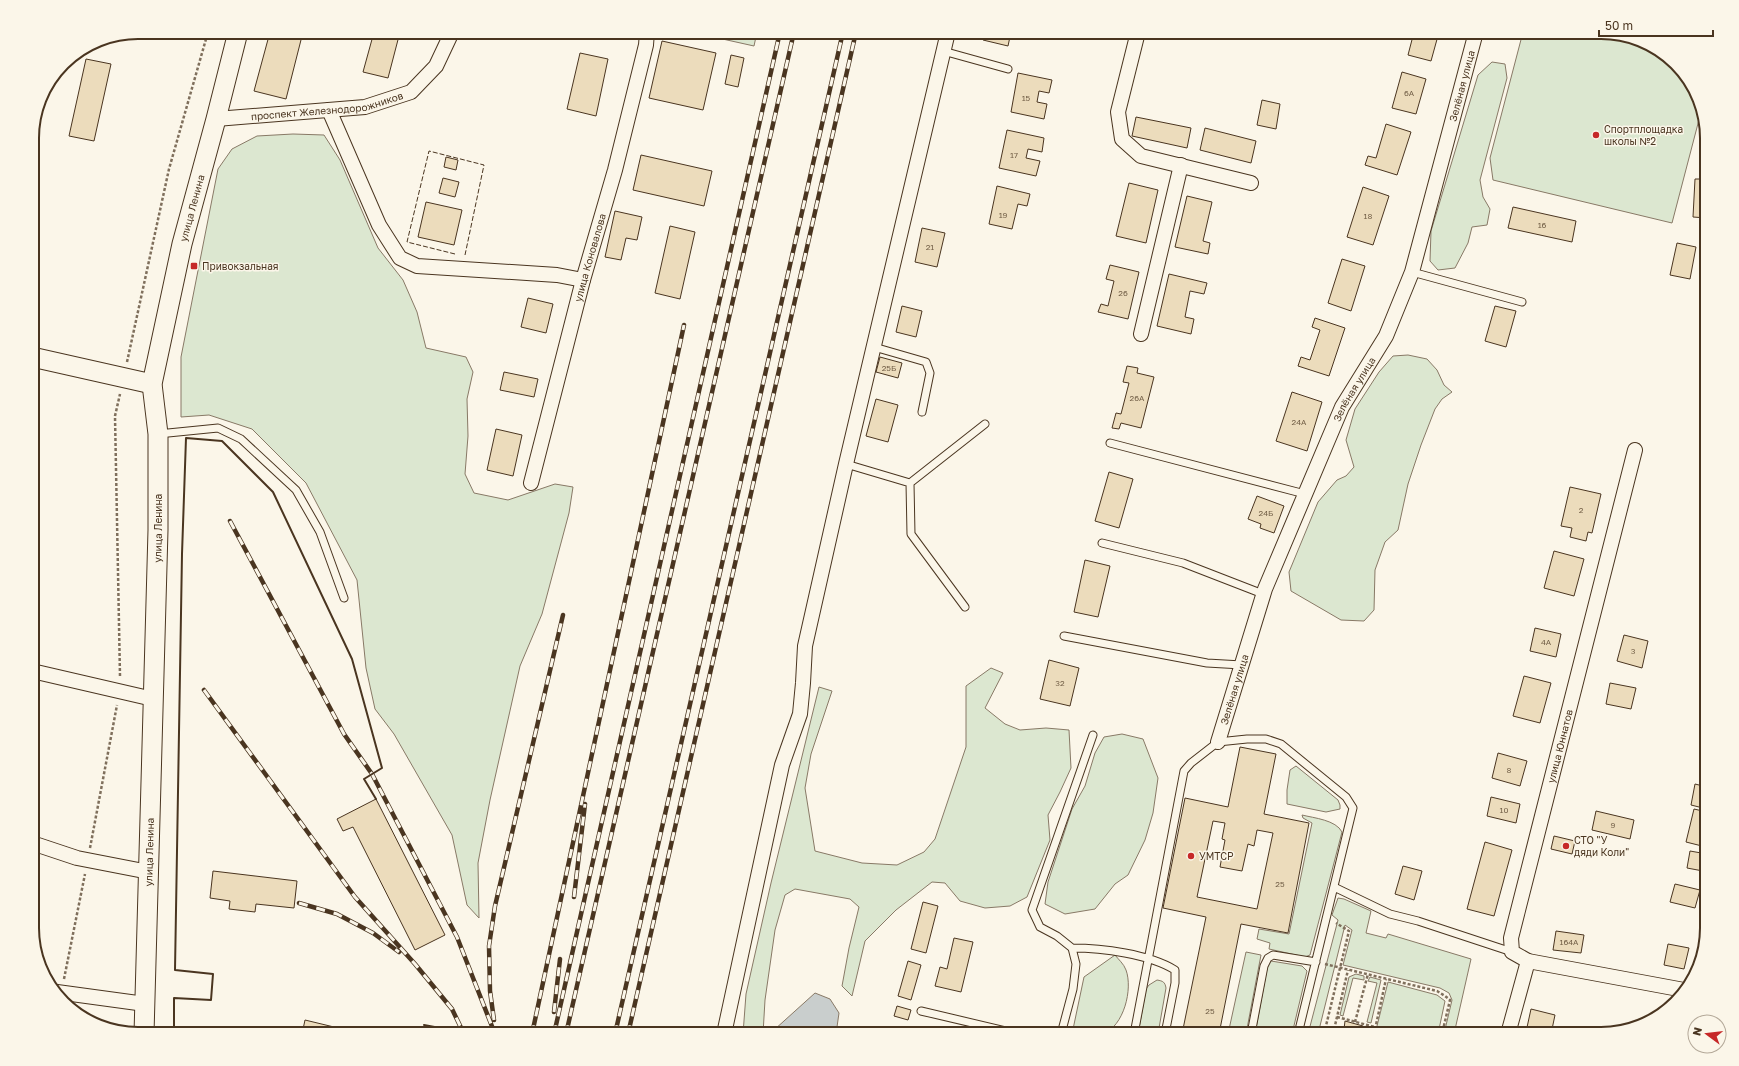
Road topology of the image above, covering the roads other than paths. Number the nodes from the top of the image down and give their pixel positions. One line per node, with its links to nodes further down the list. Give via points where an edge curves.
1 (236, 39): 10 (street, улица Ленина)
2 (449, 39): 9 (street, проспект Железнодорожников, via 436,66 411,92 365,107)
3 (646, 39): 14 (street, улица Коновалова, via 615,170)
4 (947, 39): 7 (street)
5 (1136, 39): 11 (street, via 1118,112 1122,139 1142,156)
6 (1474, 39): 13 (street, Зелёная улица)
7 (944, 51): 8 (lane); 17 (street)
8 (1008, 69)
9 (328, 110): 10 (street, проспект Железнодорожников); 14 (street, via 380,225 400,258 417,266 557,275)
10 (216, 119): 19 (street, улица Ленина, via 182,244)
11 (1181, 165): 12 (street); 16 (street)
12 (1251, 183)
13 (1412, 272): 15 (lane); 28 (street, Зелёная улица, via 1386,336 1342,406)
14 (583, 280): 26 (street, улица Коновалова)
15 (1522, 302)
16 (1141, 334)
17 (874, 348): 20 (lane, via 926,362 930,373); 25 (street)
18 (39, 359): 19 (street)
19 (152, 384): 22 (street, улица Ленина)
20 (922, 412)
21 (985, 424): 27 (lane)
22 (158, 434): 31 (lane, via 218,428 241,439 296,490 320,532); 36 (street, улица Ленина)
23 (1110, 443): 28 (lane)
24 (1635, 450): 43 (street, улица Юннатов, via 1511,938)
25 (846, 464): 27 (lane); 52 (street, via 805,646 800,714 782,765)
26 (530, 483)
27 (910, 484): 32 (lane, via 911,534)
28 (1305, 494): 30 (street, Зелёная улица)
29 (1102, 543): 30 (lane, via 1183,563)
30 (1264, 594): 34 (street, Зелёная улица)
31 (344, 598)
32 (965, 606)
33 (1064, 636): 34 (lane, via 1207,663)
34 (1242, 665): 38 (street, Зелёная улица)
35 (39, 673): 36 (street)
36 (153, 699): 40 (street, улица Ленина)
37 (1093, 735): 42 (lane, via 1032,910 1040,927)
38 (1218, 742): 41 (lane, via 1266,739 1281,744 1346,797 1353,808); 44 (lane, via 1184,771)
39 (39, 845): 40 (street, via 77,858)
40 (149, 872): 49 (street, улица Ленина)
41 (1334, 887): 43 (lane, via 1390,914); 46 (lane)
42 (1072, 948): 44 (lane, via 1094,948); 54 (lane, via 1076,964 1073,990)
43 (1512, 952): 45 (street)
44 (1148, 959): 55 (lane); 56 (lane, via 1164,963 1176,970)
45 (1528, 960): 47 (street); 59 (street)
46 (1316, 962): 57 (lane, via 1273,956 1268,958 1264,966); 58 (lane)
47 (1679, 989)
48 (63, 993): 49 (street)
49 (145, 1004): 51 (street, улица Ленина)
50 (921, 1011): 53 (lane)
51 (144, 1027)
52 (726, 1027)
53 (989, 1027)
54 (1063, 1027)
55 (1135, 1027)
56 (1166, 1027)
57 (1252, 1027)
58 (1300, 1027)
59 (1510, 1027)

